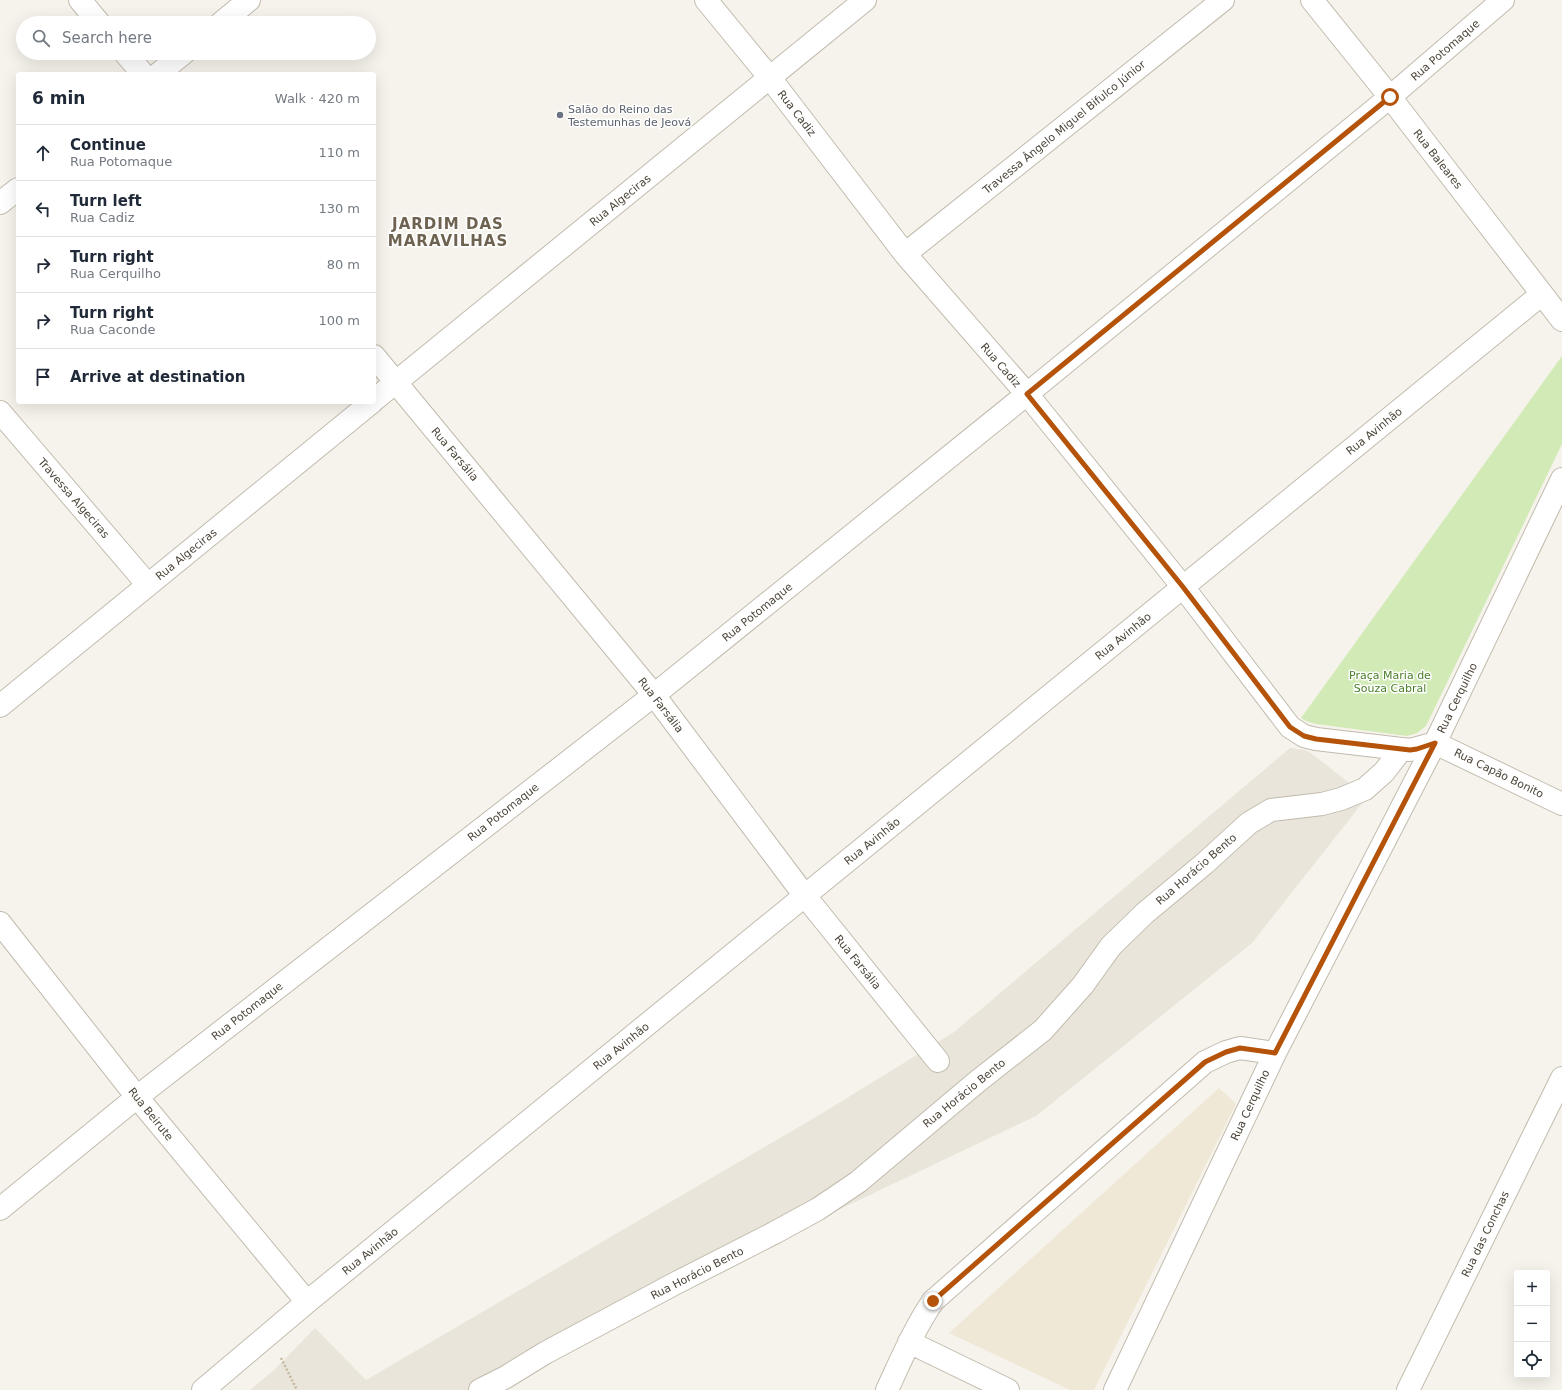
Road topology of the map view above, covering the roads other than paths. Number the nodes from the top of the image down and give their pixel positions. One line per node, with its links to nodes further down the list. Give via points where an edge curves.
1 (80, 0): 8 (street)
2 (249, 0): 9 (street)
3 (706, 0): 14 (street, Rua Cadiz)
4 (865, 0): 14 (street, Rua Algeciras)
5 (1223, 0): 18 (street, Travessa Ângelo Miguel Bifulco Júnior)
6 (1312, 0): 15 (street, Rua Baleares)
7 (1503, 0): 15 (street, Rua Potomaque)
8 (93, 16)
9 (230, 16)
10 (131, 60): 12 (street)
11 (175, 60): 13 (street)
12 (141, 72)
13 (160, 72)
14 (770, 78): 18 (street, Rua Cadiz); 22 (street, Rua Algeciras)
15 (1390, 97): 19 (street, Rua Baleares); 23 (street, Rua Potomaque)
16 (16, 190): 17 (street)
17 (0, 203)
18 (905, 254): 23 (street, Rua Cadiz)
19 (1542, 294): 20 (street, Rua Baleares); 29 (street, Rua Avinhão)
20 (1562, 320)
21 (376, 358): 22 (street, Rua Farsália)
22 (396, 383): 24 (street, Rua Algeciras); 30 (street, Rua Farsália)
23 (1027, 394): 29 (street, Rua Cadiz); 30 (street, Rua Potomaque)
24 (376, 399)
25 (369, 404): 28 (street, Rua Algeciras)
26 (0, 412): 28 (street, Travessa Algeciras)
27 (1562, 479): 32 (street, Rua Cerquilho)
28 (148, 585): 31 (street, Rua Algeciras)
29 (1183, 587): 33 (street, Rua Cadiz, via 1290,727 1304,736 1316,739); 35 (street, Rua Avinhão)
30 (654, 695): 35 (street, Rua Farsália); 40 (street, Rua Potomaque)
31 (0, 706)
32 (1435, 743): 33 (street, Rua Cadiz, via 1417,749); 34 (street, Rua Capão Bonito); 37 (street, Rua Cerquilho)
33 (1401, 750): 45 (street, Rua Horácio Bento, via 1384,772 1365,788 1322,804 1271,810 1249,823 1145,913 1111,946 1083,985 1043,1030 858,1182 818,1209)
34 (1562, 804)
35 (805, 896): 38 (street, Rua Farsália); 42 (street, Rua Avinhão)
36 (0, 923): 40 (street, Rua Beirute)
37 (1275, 1053): 43 (street, via 1240,1048 1205,1062 947,1288 929,1306); 48 (street, Rua Cerquilho)
38 (938, 1061)
39 (1562, 1078): 49 (street, Rua das Conchas)
40 (137, 1097): 41 (street, Rua Potomaque); 42 (street, Rua Beirute)
41 (0, 1209)
42 (308, 1302): 44 (street, Rua Avinhão)
43 (909, 1342): 46 (street); 47 (street)
44 (203, 1390)
45 (480, 1390)
46 (887, 1390)
47 (1008, 1390)
48 (1115, 1390)
49 (1408, 1390)

